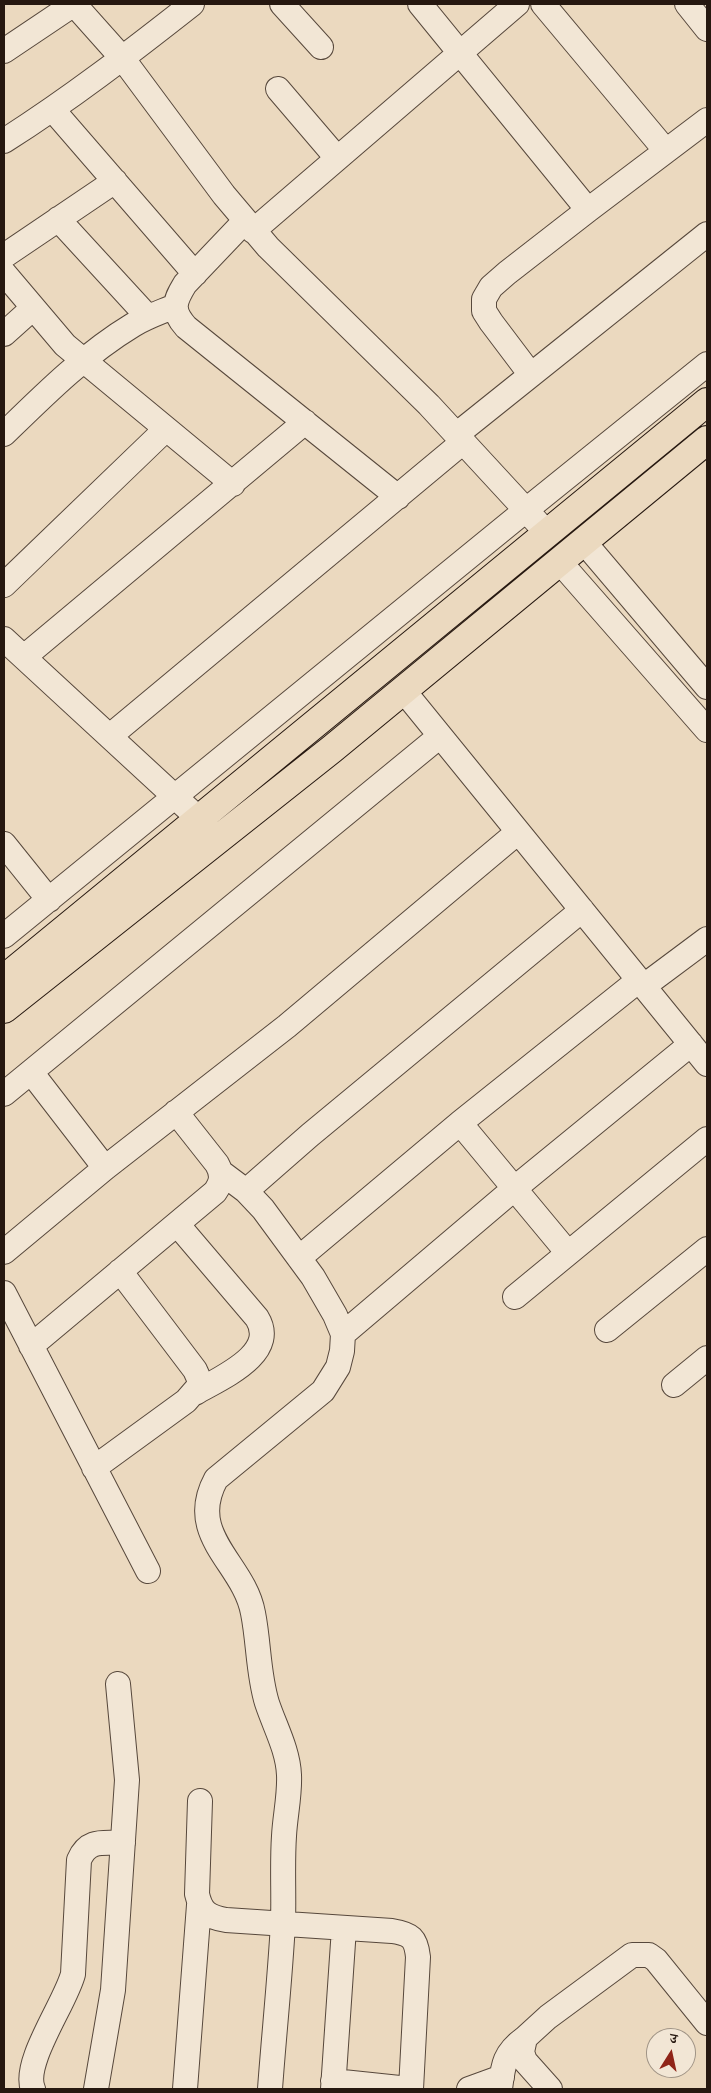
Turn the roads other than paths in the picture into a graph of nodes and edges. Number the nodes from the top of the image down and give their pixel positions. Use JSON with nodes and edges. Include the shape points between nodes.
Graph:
{"nodes":[{"id":1,"x":74,"y":4,"type":"edge"},
{"id":2,"x":192,"y":4,"type":"edge"},
{"id":3,"x":282,"y":4,"type":"edge"},
{"id":4,"x":420,"y":4,"type":"edge"},
{"id":5,"x":517,"y":4,"type":"edge"},
{"id":6,"x":543,"y":4,"type":"edge"},
{"id":7,"x":687,"y":4,"type":"edge"},
{"id":8,"x":707,"y":29,"type":"edge"},
{"id":9,"x":321,"y":48,"type":"dead end"},
{"id":10,"x":4,"y":51,"type":"edge"},
{"id":11,"x":459,"y":53,"type":"junction"},
{"id":12,"x":123,"y":59,"type":"junction"},
{"id":13,"x":278,"y":89,"type":"dead end"},
{"id":14,"x":53,"y":110,"type":"junction"},
{"id":15,"x":707,"y":120,"type":"edge"},
{"id":16,"x":4,"y":141,"type":"edge"},
{"id":17,"x":666,"y":151,"type":"junction"},
{"id":18,"x":337,"y":158,"type":"junction"},
{"id":19,"x":115,"y":181,"type":"junction"},
{"id":20,"x":588,"y":210,"type":"junction"},
{"id":21,"x":58,"y":219,"type":"junction"},
{"id":22,"x":249,"y":226,"type":"junction"},
{"id":23,"x":707,"y":234,"type":"edge"},
{"id":24,"x":4,"y":256,"type":"edge"},
{"id":25,"x":4,"y":273,"type":"edge"},
{"id":26,"x":195,"y":274,"type":"junction"},
{"id":27,"x":175,"y":306,"type":"junction"},
{"id":28,"x":32,"y":308,"type":"junction"},
{"id":29,"x":148,"y":317,"type":"junction"},
{"id":30,"x":4,"y":334,"type":"edge"},
{"id":31,"x":83,"y":361,"type":"junction"},
{"id":32,"x":707,"y":364,"type":"edge"},
{"id":33,"x":531,"y":375,"type":"junction"},
{"id":34,"x":707,"y":402,"type":"edge"},
{"id":35,"x":305,"y":422,"type":"junction"},
{"id":36,"x":166,"y":429,"type":"junction"},
{"id":37,"x":4,"y":434,"type":"edge"},
{"id":38,"x":460,"y":438,"type":"junction"},
{"id":39,"x":707,"y":440,"type":"edge"},
{"id":40,"x":233,"y":484,"type":"junction"},
{"id":41,"x":398,"y":497,"type":"junction"},
{"id":42,"x":526,"y":510,"type":"junction"},
{"id":43,"x":552,"y":531,"type":"junction"},
{"id":44,"x":572,"y":551,"type":"junction"},
{"id":45,"x":4,"y":584,"type":"edge"},
{"id":46,"x":4,"y":639,"type":"edge"},
{"id":47,"x":24,"y":657,"type":"junction"},
{"id":48,"x":707,"y":687,"type":"edge"},
{"id":49,"x":403,"y":690,"type":"junction"},
{"id":50,"x":707,"y":730,"type":"edge"},
{"id":51,"x":110,"y":736,"type":"junction"},
{"id":52,"x":440,"y":736,"type":"junction"},
{"id":53,"x":175,"y":796,"type":"junction"},
{"id":54,"x":199,"y":819,"type":"junction"},
{"id":55,"x":518,"y":832,"type":"junction"},
{"id":56,"x":4,"y":844,"type":"edge"},
{"id":57,"x":49,"y":900,"type":"junction"},
{"id":58,"x":582,"y":910,"type":"junction"},
{"id":59,"x":4,"y":936,"type":"edge"},
{"id":60,"x":707,"y":939,"type":"edge"},
{"id":61,"x":4,"y":979,"type":"edge"},
{"id":62,"x":642,"y":983,"type":"junction"},
{"id":63,"x":4,"y":1009,"type":"edge"},
{"id":64,"x":703,"y":1057,"type":"edge"},
{"id":65,"x":31,"y":1072,"type":"junction"},
{"id":66,"x":4,"y":1094,"type":"edge"},
{"id":67,"x":176,"y":1112,"type":"junction"},
{"id":68,"x":460,"y":1123,"type":"junction"},
{"id":69,"x":707,"y":1139,"type":"edge"},
{"id":70,"x":105,"y":1168,"type":"junction"},
{"id":71,"x":222,"y":1172,"type":"junction"},
{"id":72,"x":514,"y":1188,"type":"junction"},
{"id":73,"x":246,"y":1191,"type":"junction"},
{"id":74,"x":177,"y":1224,"type":"junction"},
{"id":75,"x":707,"y":1250,"type":"edge"},
{"id":76,"x":4,"y":1252,"type":"edge"},
{"id":77,"x":568,"y":1253,"type":"junction"},
{"id":78,"x":299,"y":1258,"type":"junction"},
{"id":79,"x":120,"y":1271,"type":"junction"},
{"id":80,"x":4,"y":1293,"type":"edge"},
{"id":81,"x":515,"y":1297,"type":"dead end"},
{"id":82,"x":607,"y":1330,"type":"dead end"},
{"id":83,"x":343,"y":1334,"type":"junction"},
{"id":84,"x":31,"y":1346,"type":"junction"},
{"id":85,"x":707,"y":1358,"type":"edge"},
{"id":86,"x":674,"y":1385,"type":"dead end"},
{"id":87,"x":195,"y":1393,"type":"junction"},
{"id":88,"x":94,"y":1468,"type":"junction"},
{"id":89,"x":148,"y":1571,"type":"dead end"},
{"id":90,"x":118,"y":1684,"type":"dead end"},
{"id":91,"x":200,"y":1801,"type":"dead end"},
{"id":92,"x":123,"y":1843,"type":"junction"},
{"id":93,"x":199,"y":1905,"type":"junction"},
{"id":94,"x":283,"y":1924,"type":"junction"},
{"id":95,"x":344,"y":1928,"type":"junction"},
{"id":96,"x":707,"y":2023,"type":"edge"},
{"id":97,"x":525,"y":2038,"type":"junction"},
{"id":98,"x":501,"y":2083,"type":"edge"},
{"id":99,"x":333,"y":2085,"type":"edge"},
{"id":100,"x":33,"y":2089,"type":"edge"},
{"id":101,"x":96,"y":2089,"type":"edge"},
{"id":102,"x":185,"y":2089,"type":"edge"},
{"id":103,"x":270,"y":2089,"type":"edge"},
{"id":104,"x":410,"y":2089,"type":"edge"},
{"id":105,"x":469,"y":2089,"type":"edge"},
{"id":106,"x":550,"y":2089,"type":"edge"}],
"edges":[{"from":1,"to":10,"type":"street"},
{"from":1,"to":12,"type":"street"},
{"from":2,"to":12,"type":"street"},
{"from":3,"to":9,"type":"street"},
{"from":4,"to":11,"type":"street"},
{"from":5,"to":11,"type":"street"},
{"from":6,"to":17,"type":"street"},
{"from":7,"to":8,"type":"street"},
{"from":11,"to":18,"type":"street"},
{"from":11,"to":20,"type":"street"},
{"from":12,"to":14,"type":"street"},
{"from":12,"to":22,"type":"street"},
{"from":13,"to":18,"type":"street"},
{"from":14,"to":16,"type":"street"},
{"from":14,"to":19,"type":"street"},
{"from":15,"to":17,"type":"street"},
{"from":17,"to":20,"type":"street"},
{"from":18,"to":22,"type":"street"},
{"from":19,"to":21,"type":"street"},
{"from":19,"to":26,"type":"street"},
{"from":20,"to":33,"type":"street","via":[[507,273],[491,287],[484,299],[484,310],[491,322]]},
{"from":21,"to":24,"type":"street"},
{"from":21,"to":29,"type":"street"},
{"from":22,"to":26,"type":"street"},
{"from":22,"to":38,"type":"street"},
{"from":23,"to":33,"type":"street"},
{"from":25,"to":28,"type":"street"},
{"from":26,"to":27,"type":"street","via":[[177,296]]},
{"from":27,"to":29,"type":"street"},
{"from":27,"to":35,"type":"street","via":[[186,327]]},
{"from":28,"to":30,"type":"street"},
{"from":28,"to":31,"type":"street"},
{"from":29,"to":31,"type":"street"},
{"from":31,"to":36,"type":"street"},
{"from":31,"to":37,"type":"street"},
{"from":32,"to":42,"type":"street"},
{"from":33,"to":38,"type":"street"},
{"from":34,"to":43,"type":"main road"},
{"from":35,"to":40,"type":"street"},
{"from":35,"to":41,"type":"street"},
{"from":36,"to":40,"type":"street"},
{"from":36,"to":45,"type":"street"},
{"from":38,"to":41,"type":"street"},
{"from":38,"to":42,"type":"street"},
{"from":39,"to":44,"type":"main road"},
{"from":40,"to":47,"type":"street"},
{"from":41,"to":51,"type":"street"},
{"from":42,"to":43,"type":"street"},
{"from":42,"to":53,"type":"street"},
{"from":43,"to":44,"type":"main road"},
{"from":43,"to":54,"type":"main road"},
{"from":44,"to":48,"type":"street"},
{"from":44,"to":49,"type":"main road"},
{"from":44,"to":50,"type":"street"},
{"from":46,"to":47,"type":"street"},
{"from":47,"to":51,"type":"street"},
{"from":49,"to":52,"type":"street"},
{"from":49,"to":63,"type":"main road"},
{"from":51,"to":53,"type":"street"},
{"from":52,"to":55,"type":"street"},
{"from":52,"to":65,"type":"street"},
{"from":53,"to":54,"type":"street"},
{"from":53,"to":57,"type":"street"},
{"from":54,"to":61,"type":"main road"},
{"from":55,"to":58,"type":"street"},
{"from":55,"to":67,"type":"street","via":[[287,1026]]},
{"from":56,"to":57,"type":"street"},
{"from":57,"to":59,"type":"street"},
{"from":58,"to":62,"type":"street"},
{"from":58,"to":73,"type":"street"},
{"from":60,"to":62,"type":"street"},
{"from":62,"to":64,"type":"street"},
{"from":62,"to":68,"type":"street"},
{"from":64,"to":72,"type":"street"},
{"from":65,"to":66,"type":"street"},
{"from":65,"to":70,"type":"street"},
{"from":67,"to":70,"type":"street"},
{"from":67,"to":71,"type":"street"},
{"from":68,"to":72,"type":"street"},
{"from":68,"to":78,"type":"street"},
{"from":69,"to":77,"type":"street"},
{"from":70,"to":76,"type":"street"},
{"from":71,"to":73,"type":"street"},
{"from":71,"to":74,"type":"street","via":[[221,1183],[215,1192]]},
{"from":72,"to":77,"type":"street"},
{"from":72,"to":83,"type":"street"},
{"from":73,"to":78,"type":"street"},
{"from":74,"to":79,"type":"street"},
{"from":74,"to":87,"type":"street","via":[[257,1318],[263,1330],[261,1343],[246,1360]]},
{"from":75,"to":82,"type":"street"},
{"from":77,"to":81,"type":"street"},
{"from":78,"to":83,"type":"street"},
{"from":79,"to":84,"type":"street"},
{"from":79,"to":87,"type":"street","via":[[195,1370],[199,1379]]},
{"from":80,"to":84,"type":"street"},
{"from":83,"to":94,"type":"street","via":[[338,1367],[327,1386],[216,1478],[206,1503],[206,1516],[213,1537],[252,1609],[267,1702],[287,1757]]},
{"from":84,"to":88,"type":"street"},
{"from":85,"to":86,"type":"street"},
{"from":87,"to":88,"type":"street"},
{"from":88,"to":89,"type":"street"},
{"from":90,"to":92,"type":"street","via":[[127,1780]]},
{"from":91,"to":93,"type":"street"},
{"from":92,"to":100,"type":"street","via":[[91,1844],[79,1860],[73,1974],[45,2032],[30,2077]]},
{"from":92,"to":101,"type":"street","via":[[113,1990]]},
{"from":93,"to":94,"type":"street","via":[[204,1913],[214,1918]]},
{"from":93,"to":102,"type":"street"},
{"from":94,"to":95,"type":"street"},
{"from":94,"to":103,"type":"street"},
{"from":95,"to":99,"type":"street"},
{"from":95,"to":104,"type":"street","via":[[401,1932],[412,1937],[416,1945]]},
{"from":96,"to":97,"type":"street","via":[[664,1967],[649,1955],[641,1954],[623,1960]]},
{"from":97,"to":98,"type":"street","via":[[513,2046],[506,2058]]},
{"from":97,"to":106,"type":"street","via":[[522,2052],[525,2061]]},
{"from":98,"to":105,"type":"street"},
{"from":99,"to":104,"type":"street"}]}
